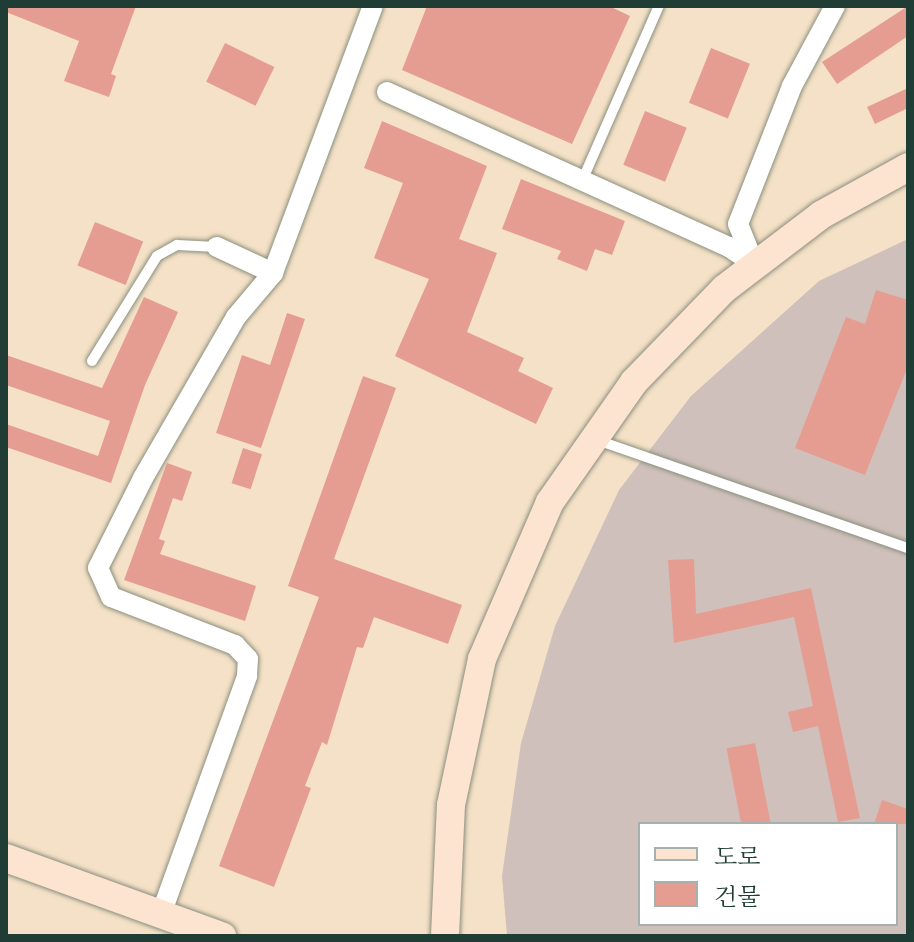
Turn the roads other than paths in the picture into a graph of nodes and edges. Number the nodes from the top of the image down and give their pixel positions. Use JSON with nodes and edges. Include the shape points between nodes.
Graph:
{"nodes":[{"id":1,"x":373,"y":6,"type":"edge"},
{"id":2,"x":659,"y":6,"type":"edge"},
{"id":3,"x":835,"y":6,"type":"edge"},
{"id":4,"x":387,"y":92,"type":"dead end"},
{"id":5,"x":908,"y":167,"type":"edge"},
{"id":6,"x":582,"y":181,"type":"junction"},
{"id":7,"x":217,"y":247,"type":"joint"},
{"id":8,"x":756,"y":265,"type":"junction"},
{"id":9,"x":273,"y":273,"type":"junction"},
{"id":10,"x":92,"y":361,"type":"dead end"},
{"id":11,"x":592,"y":438,"type":"junction"},
{"id":12,"x":908,"y":548,"type":"edge"},
{"id":13,"x":6,"y":858,"type":"edge"},
{"id":14,"x":161,"y":914,"type":"junction"},
{"id":15,"x":222,"y":936,"type":"edge"},
{"id":16,"x":445,"y":936,"type":"edge"}],
"edges":[{"from":1,"to":9,"type":"street"},
{"from":2,"to":6,"type":"lane"},
{"from":3,"to":8,"type":"street","via":[[792,86],[738,224]]},
{"from":4,"to":6,"type":"street"},
{"from":5,"to":8,"type":"main road","via":[[821,215]]},
{"from":6,"to":8,"type":"street","via":[[729,247]]},
{"from":7,"to":9,"type":"street"},
{"from":7,"to":10,"type":"lane","via":[[177,245],[157,256]]},
{"from":8,"to":11,"type":"main road","via":[[687,326]]},
{"from":9,"to":14,"type":"street","via":[[236,317],[98,568],[111,597],[235,645],[248,659],[247,676]]},
{"from":11,"to":12,"type":"lane"},
{"from":11,"to":16,"type":"main road","via":[[550,502],[482,659],[451,805]]},
{"from":13,"to":14,"type":"main road"},
{"from":14,"to":15,"type":"main road"}]}
